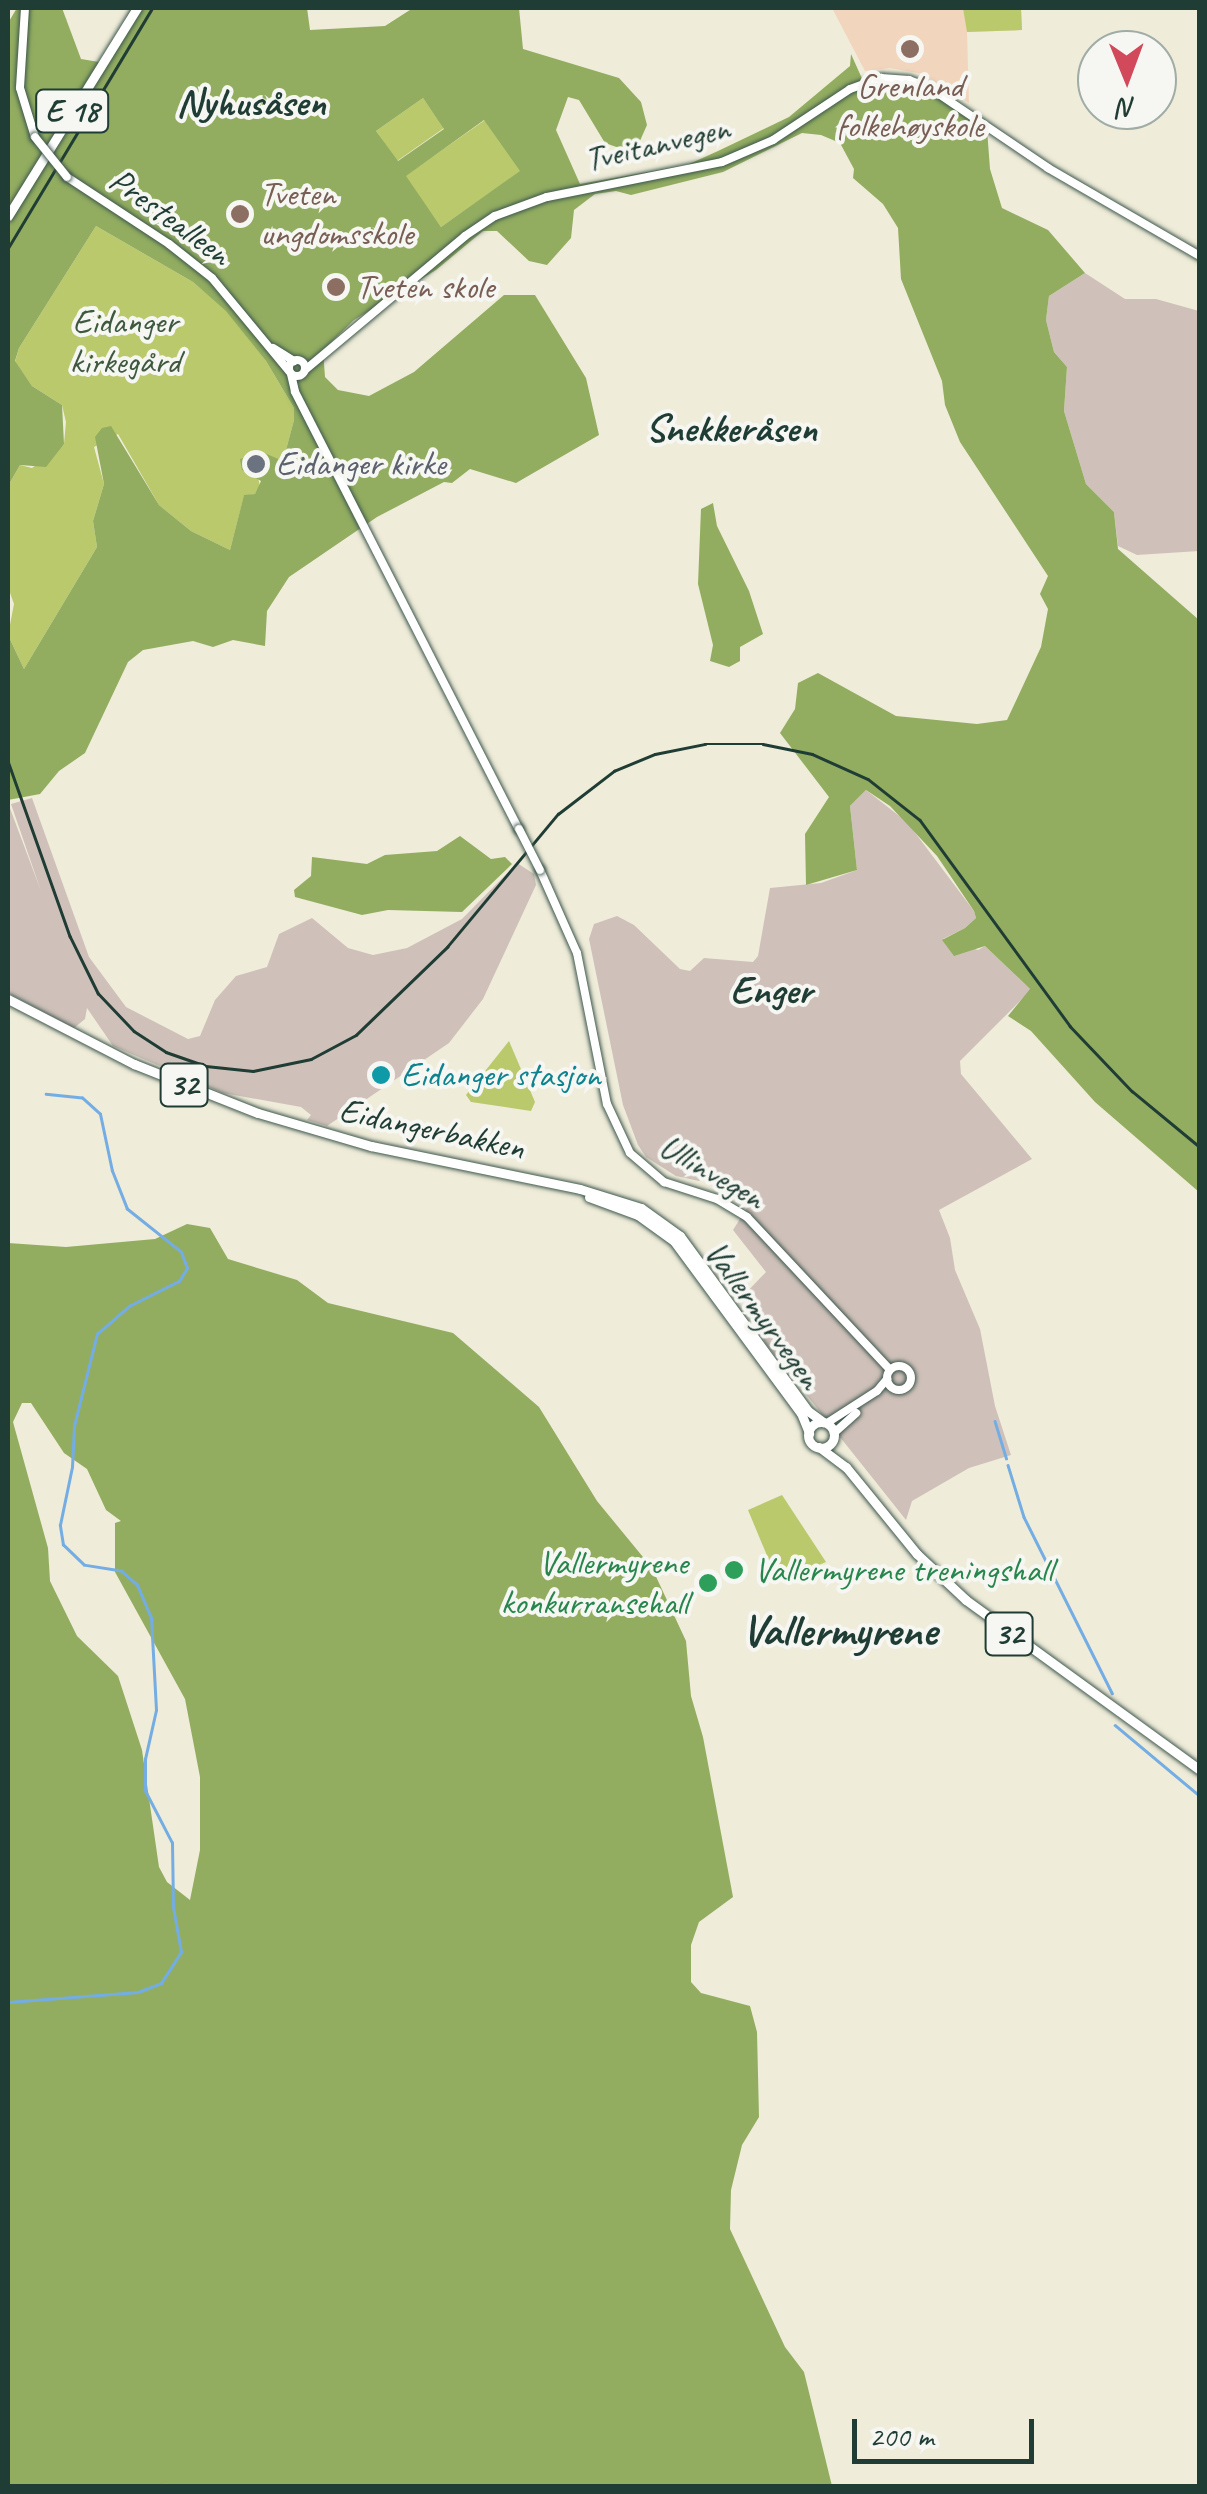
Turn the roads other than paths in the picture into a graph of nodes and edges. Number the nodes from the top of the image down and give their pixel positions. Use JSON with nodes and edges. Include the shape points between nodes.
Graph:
{"nodes":[{"id":1,"x":24,"y":8,"type":"edge"},
{"id":2,"x":134,"y":8,"type":"edge"},
{"id":3,"x":8,"y":207,"type":"edge"},
{"id":4,"x":8,"y":216,"type":"edge"},
{"id":5,"x":1200,"y":256,"type":"edge"},
{"id":6,"x":343,"y":336,"type":"junction"},
{"id":7,"x":269,"y":345,"type":"junction"},
{"id":8,"x":296,"y":360,"type":"junction"},
{"id":9,"x":290,"y":372,"type":"junction"},
{"id":10,"x":304,"y":372,"type":"junction"},
{"id":11,"x":306,"y":412,"type":"junction"},
{"id":12,"x":8,"y":1000,"type":"edge"},
{"id":13,"x":671,"y":1232,"type":"junction"},
{"id":14,"x":888,"y":1374,"type":"junction"},
{"id":15,"x":894,"y":1390,"type":"junction"},
{"id":16,"x":825,"y":1423,"type":"junction"},
{"id":17,"x":809,"y":1433,"type":"junction"},
{"id":18,"x":834,"y":1435,"type":"junction"},
{"id":19,"x":819,"y":1447,"type":"junction"},
{"id":20,"x":846,"y":1468,"type":"junction"},
{"id":21,"x":1200,"y":1770,"type":"edge"}],
"edges":[{"from":1,"to":7,"type":"main road","name":"Prestealleen","bridge":true,"via":[[19,79],[35,137],[67,177],[185,256],[227,293]]},
{"from":2,"to":3,"type":"main road","number":"E 18"},
{"from":2,"to":4,"type":"main road","number":"E 18"},
{"from":5,"to":6,"type":"main road","name":"Tveitanvegen","via":[[1048,168],[930,88],[881,78],[722,162],[548,198],[496,216]]},
{"from":6,"to":8,"type":"main road","name":"Tveitanvegen"},
{"from":6,"to":10,"type":"main road","name":"Tveitanvegen"},
{"from":7,"to":8,"type":"main road","name":"Prestealleen"},
{"from":7,"to":9,"type":"main road","name":"Prestealleen"},
{"from":8,"to":9,"type":"main road"},
{"from":8,"to":10,"type":"main road"},
{"from":9,"to":10,"type":"main road"},
{"from":9,"to":11,"type":"main road"},
{"from":10,"to":11,"type":"main road"},
{"from":11,"to":14,"type":"main road","name":"Ullinvegen","bridge":true,"via":[[577,953],[607,1104],[630,1153],[664,1182],[747,1217]]},
{"from":12,"to":13,"type":"main road","name":"Eidangerbakken","number":"32","via":[[162,1076],[294,1124],[560,1186]]},
{"from":13,"to":16,"type":"main road","name":"Vallermyrvegen","number":"32","via":[[808,1411]]},
{"from":13,"to":17,"type":"main road","name":"Vallermyrvegen","number":"32","via":[[801,1412]]},
{"from":14,"to":15,"type":"main road","name":"Ullinvegen"},
{"from":14,"to":15,"type":"main road","via":[[903,1367],[911,1378]]},
{"from":14,"to":16,"type":"main road","via":[[863,1402]]},
{"from":15,"to":18,"type":"main road"},
{"from":16,"to":17,"type":"main road","name":"Vallermyrvegen"},
{"from":16,"to":18,"type":"main road","name":"Vallermyrvegen","number":"32"},
{"from":17,"to":19,"type":"main road","name":"Vallermyrvegen","number":"32"},
{"from":18,"to":19,"type":"main road"},
{"from":18,"to":20,"type":"main road","name":"Vallermyrvegen","number":"32"},
{"from":19,"to":20,"type":"main road","name":"Vallermyrvegen","number":"32"},
{"from":20,"to":21,"type":"main road","name":"Vallermyrvegen","number":"32","via":[[951,1588]]}]}
